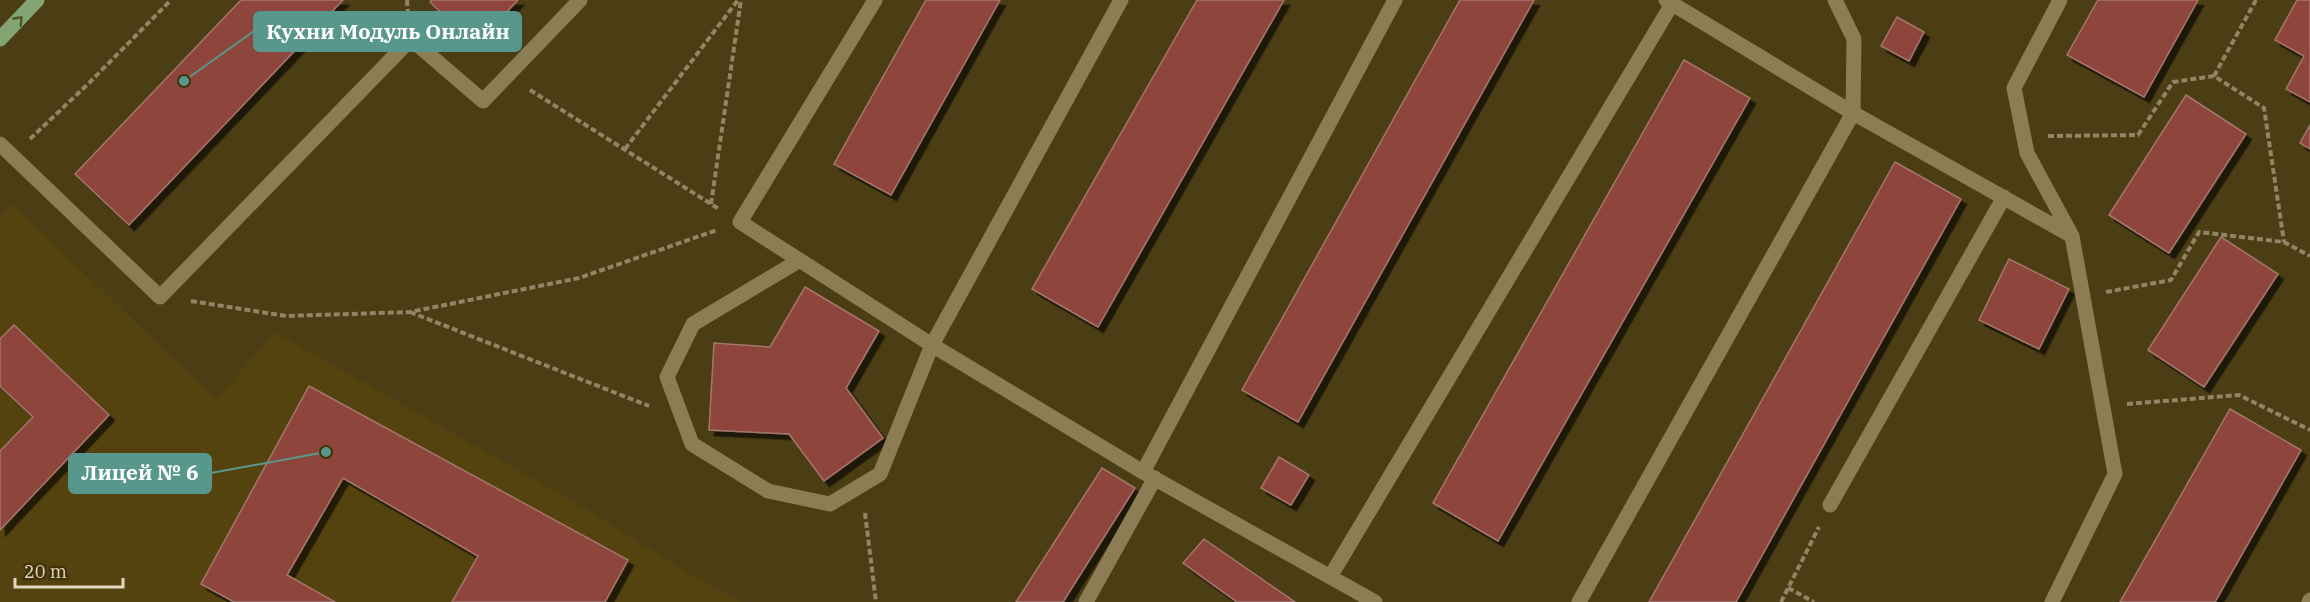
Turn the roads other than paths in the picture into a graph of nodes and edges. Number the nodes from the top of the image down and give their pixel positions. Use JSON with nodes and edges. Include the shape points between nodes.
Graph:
{"nodes":[{"id":1,"x":38,"y":0,"type":"edge"},
{"id":2,"x":580,"y":0,"type":"edge"},
{"id":3,"x":875,"y":0,"type":"edge"},
{"id":4,"x":1120,"y":0,"type":"edge"},
{"id":5,"x":1395,"y":0,"type":"edge"},
{"id":6,"x":1834,"y":0,"type":"edge"},
{"id":7,"x":1669,"y":2,"type":"edge"},
{"id":8,"x":2052,"y":4,"type":"edge"},
{"id":9,"x":0,"y":39,"type":"edge"},
{"id":10,"x":1853,"y":113,"type":"junction"},
{"id":11,"x":0,"y":144,"type":"edge"},
{"id":12,"x":2004,"y":197,"type":"junction"},
{"id":13,"x":2072,"y":236,"type":"junction"},
{"id":14,"x":800,"y":260,"type":"junction"},
{"id":15,"x":932,"y":345,"type":"junction"},
{"id":16,"x":1149,"y":475,"type":"junction"},
{"id":17,"x":1830,"y":505,"type":"road end"},
{"id":18,"x":1330,"y":577,"type":"junction"},
{"id":19,"x":1086,"y":602,"type":"edge"},
{"id":20,"x":1375,"y":602,"type":"edge"},
{"id":21,"x":1579,"y":602,"type":"edge"},
{"id":22,"x":2052,"y":602,"type":"edge"}],
"edges":[{"from":9,"to":1,"type":"main road","one_way":true},
{"from":2,"to":11,"type":"lane","via":[[483,101],[411,39],[160,297]]},
{"from":3,"to":14,"type":"lane","via":[[740,222]]},
{"from":4,"to":15,"type":"lane"},
{"from":5,"to":16,"type":"lane"},
{"from":6,"to":10,"type":"lane","via":[[1854,39]]},
{"from":7,"to":10,"type":"lane"},
{"from":7,"to":18,"type":"lane"},
{"from":8,"to":13,"type":"lane","via":[[2013,88],[2027,153]]},
{"from":10,"to":12,"type":"lane"},
{"from":10,"to":21,"type":"lane"},
{"from":12,"to":13,"type":"lane"},
{"from":12,"to":17,"type":"lane"},
{"from":13,"to":22,"type":"lane","via":[[2115,474]]},
{"from":14,"to":15,"type":"lane"},
{"from":14,"to":15,"type":"lane","via":[[693,324],[667,377],[692,444],[768,491],[830,504],[880,474]]},
{"from":15,"to":16,"type":"lane"},
{"from":16,"to":18,"type":"lane"},
{"from":16,"to":19,"type":"lane"},
{"from":18,"to":20,"type":"lane"}]}
